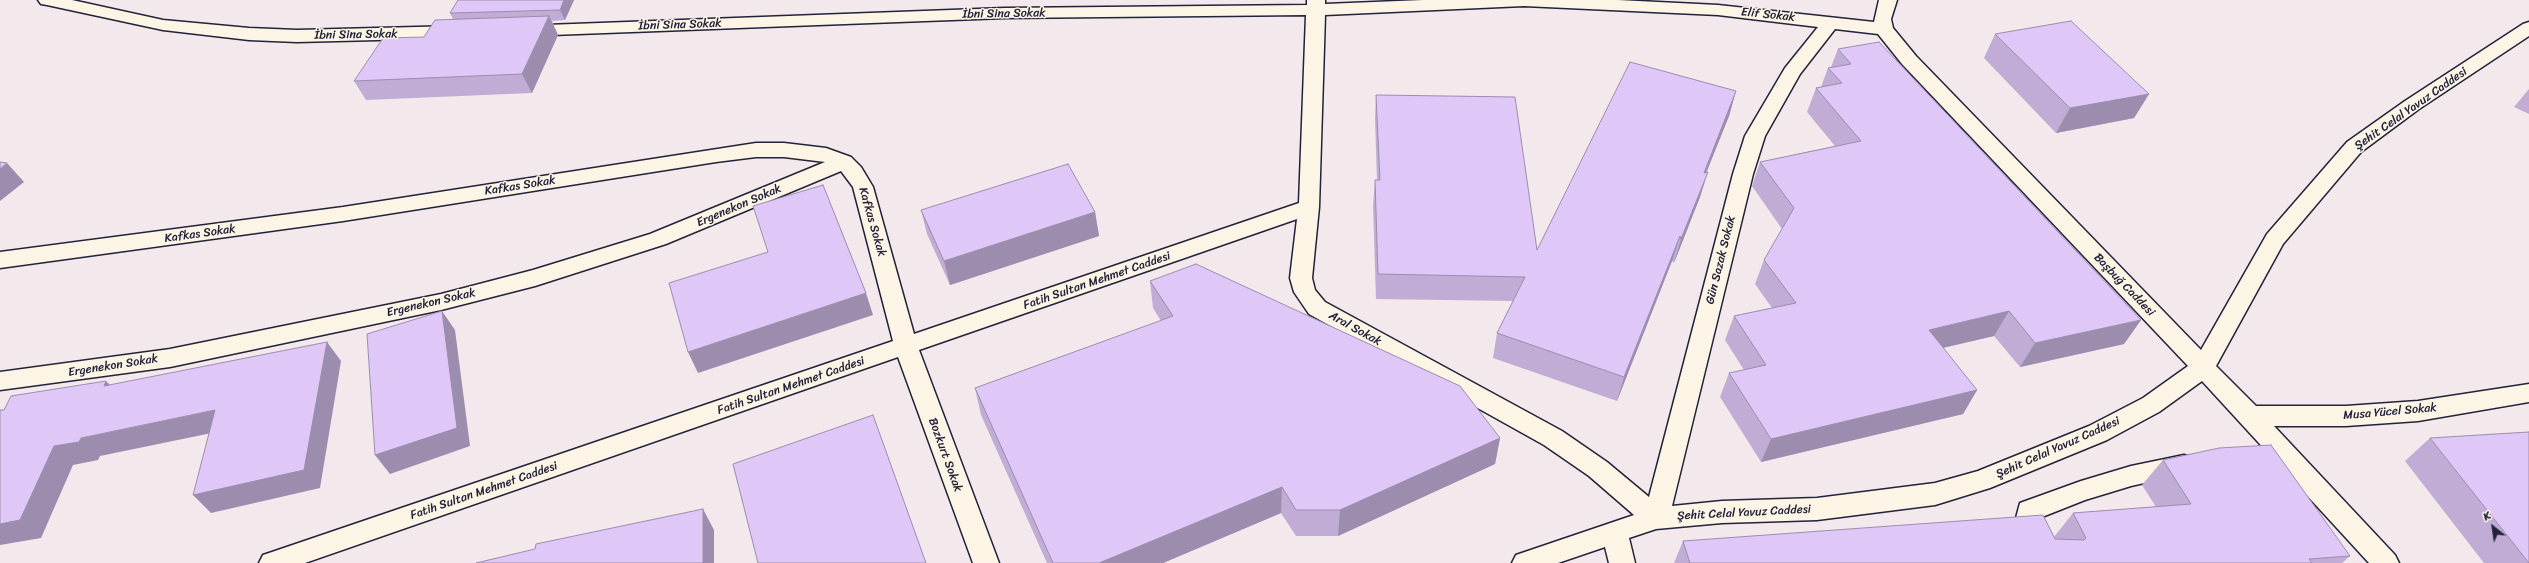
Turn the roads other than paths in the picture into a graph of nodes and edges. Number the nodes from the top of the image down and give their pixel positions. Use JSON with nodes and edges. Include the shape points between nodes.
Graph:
{"nodes":[{"id":1,"x":47,"y":0,"type":"edge"},
{"id":2,"x":1888,"y":0,"type":"edge"},
{"id":3,"x":105,"y":5,"type":"edge"},
{"id":4,"x":1316,"y":5,"type":"edge"},
{"id":5,"x":1831,"y":22,"type":"junction"},
{"id":6,"x":2529,"y":28,"type":"edge"},
{"id":7,"x":1884,"y":29,"type":"junction"},
{"id":8,"x":504,"y":31,"type":"edge"},
{"id":9,"x":472,"y":32,"type":"edge"},
{"id":10,"x":844,"y":162,"type":"junction"},
{"id":11,"x":1309,"y":207,"type":"junction"},
{"id":12,"x":0,"y":260,"type":"edge"},
{"id":13,"x":906,"y":347,"type":"junction"},
{"id":14,"x":2203,"y":368,"type":"junction"},
{"id":15,"x":0,"y":381,"type":"edge"},
{"id":16,"x":2529,"y":393,"type":"edge"},
{"id":17,"x":2250,"y":416,"type":"junction"},
{"id":18,"x":2208,"y":460,"type":"edge"},
{"id":19,"x":1656,"y":518,"type":"junction"},
{"id":20,"x":1614,"y":532,"type":"junction"},
{"id":21,"x":272,"y":563,"type":"edge"},
{"id":22,"x":986,"y":563,"type":"edge"},
{"id":23,"x":1525,"y":563,"type":"edge"},
{"id":24,"x":1622,"y":563,"type":"edge"},
{"id":25,"x":2052,"y":563,"type":"edge"},
{"id":26,"x":2386,"y":563,"type":"edge"}],
"edges":[{"from":1,"to":3,"type":"street","name":"İbni Sina Sokak"},
{"from":2,"to":7,"type":"street","via":[[1882,18]]},
{"from":3,"to":9,"type":"street","name":"İbni Sina Sokak","via":[[163,25],[257,34],[297,36]]},
{"from":4,"to":5,"type":"street","name":"Elif Sokak","via":[[1589,2],[1718,10]]},
{"from":4,"to":8,"type":"street","name":"İbni Sina Sokak"},
{"from":4,"to":11,"type":"street","name":"Aral Sokak"},
{"from":5,"to":7,"type":"street","name":"Elif Sokak"},
{"from":5,"to":19,"type":"street","name":"Gün Sazak Sokak","via":[[1792,72],[1755,136],[1743,174]]},
{"from":6,"to":14,"type":"street","name":"Şehit Celal Yavuz Caddesi","via":[[2412,105],[2354,147],[2275,239]]},
{"from":7,"to":14,"type":"street","name":"Başbuğ Caddesi","via":[[1909,60]]},
{"from":10,"to":12,"type":"street","name":"Kafkas Sokak","via":[[808,152],[756,150],[343,214]]},
{"from":10,"to":13,"type":"street","name":"Kafkas Sokak","via":[[863,187]]},
{"from":10,"to":15,"type":"street","name":"Ergenekon Sokak","via":[[658,239],[535,278],[433,303],[170,358]]},
{"from":11,"to":13,"type":"street","name":"Fatih Sultan Mehmet Caddesi"},
{"from":11,"to":19,"type":"street","name":"Aral Sokak","via":[[1301,278],[1305,292],[1317,308],[1554,438],[1598,468]]},
{"from":13,"to":21,"type":"street","name":"Fatih Sultan Mehmet Caddesi"},
{"from":13,"to":22,"type":"street","name":"Bozkurt Sokak"},
{"from":14,"to":17,"type":"street","name":"Başbuğ Caddesi"},
{"from":14,"to":19,"type":"street","name":"Şehit Celal Yavuz Caddesi","via":[[2151,405],[2098,433],[1981,481],[1934,494],[1817,509],[1722,512]]},
{"from":16,"to":17,"type":"street","name":"Musa Yücel Sokak","via":[[2418,411],[2346,416]]},
{"from":17,"to":26,"type":"street","name":"Başbuğ Caddesi","via":[[2265,447]]},
{"from":18,"to":25,"type":"street","via":[[2131,476],[2081,491],[2030,511],[2029,518]]},
{"from":19,"to":20,"type":"street","name":"Şehit Celal Yavuz Caddesi"},
{"from":20,"to":23,"type":"street","name":"Şehit Celal Yavuz Caddesi"},
{"from":20,"to":24,"type":"street"}]}
